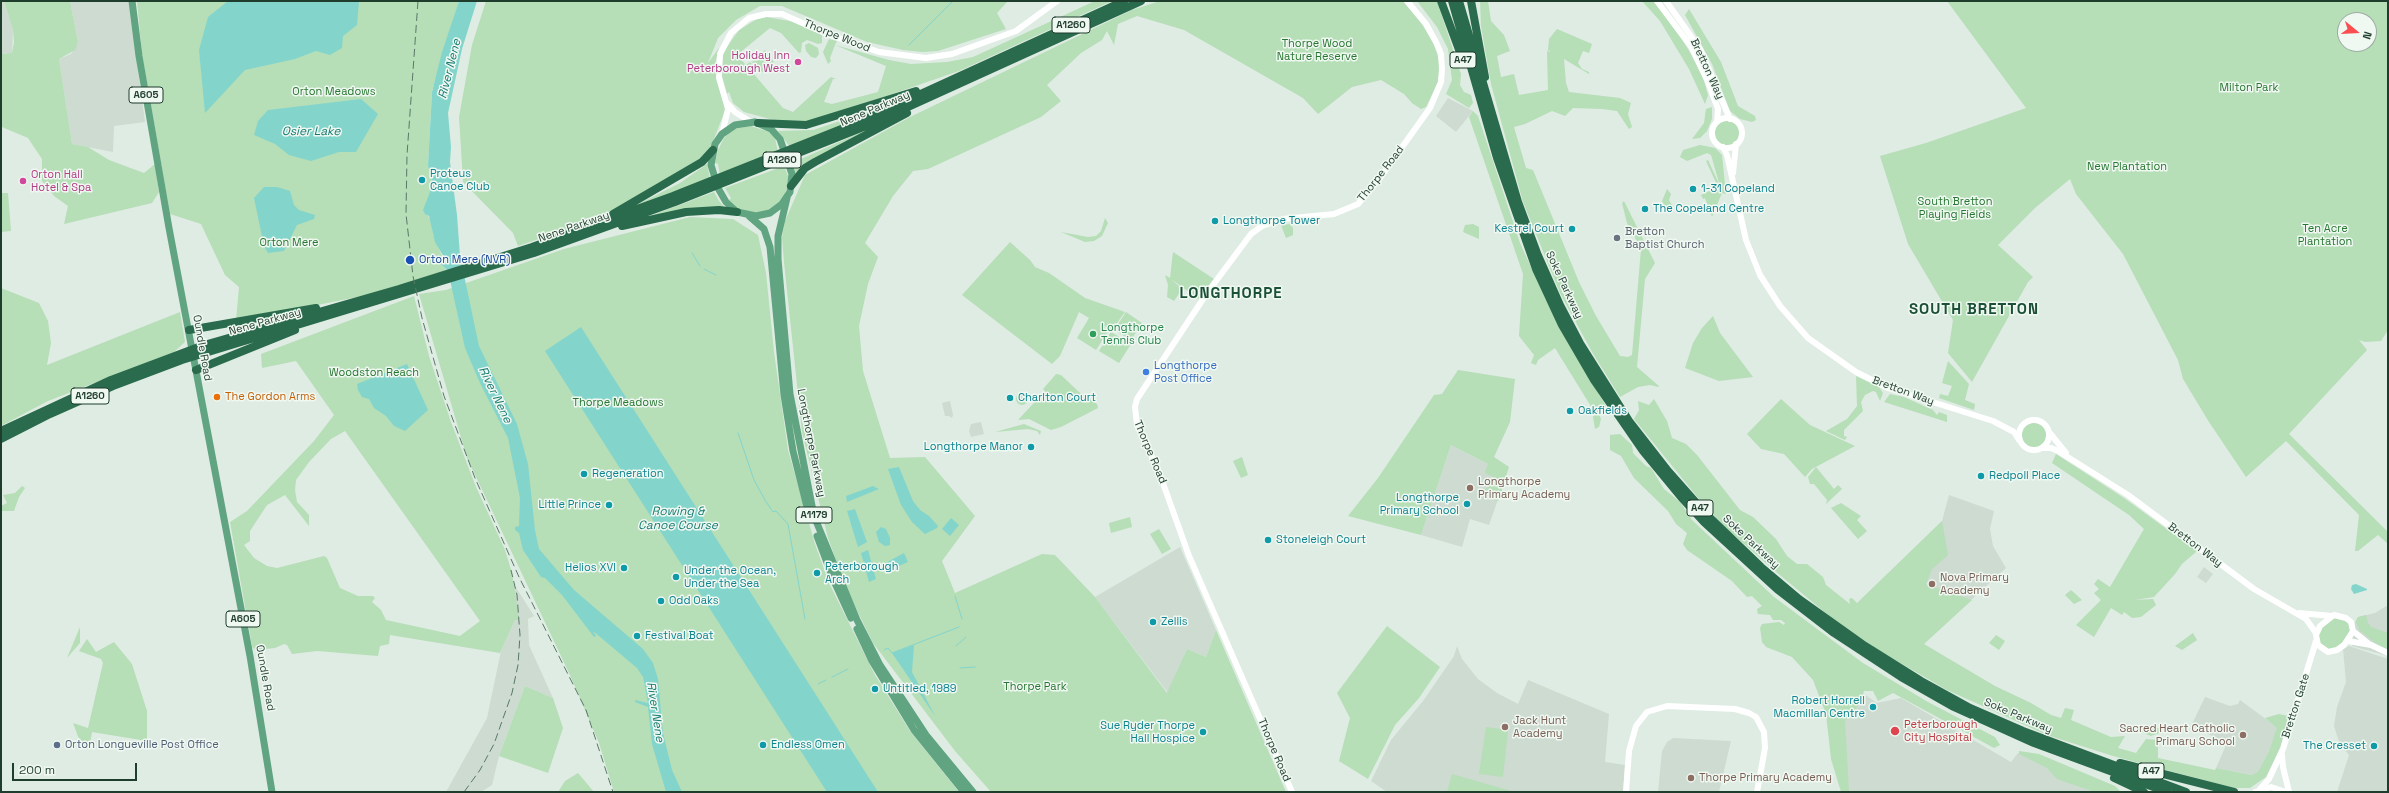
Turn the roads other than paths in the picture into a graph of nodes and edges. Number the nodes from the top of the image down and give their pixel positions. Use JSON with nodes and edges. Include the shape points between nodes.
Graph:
{"nodes":[{"id":1,"x":132,"y":1,"type":"edge"},
{"id":2,"x":1057,"y":1,"type":"edge"},
{"id":3,"x":1124,"y":1,"type":"edge"},
{"id":4,"x":1142,"y":1,"type":"edge"},
{"id":5,"x":1407,"y":1,"type":"edge"},
{"id":6,"x":1442,"y":1,"type":"edge"},
{"id":7,"x":1452,"y":1,"type":"edge"},
{"id":8,"x":1458,"y":1,"type":"edge"},
{"id":9,"x":1471,"y":1,"type":"edge"},
{"id":10,"x":1657,"y":1,"type":"edge"},
{"id":11,"x":1666,"y":1,"type":"edge"},
{"id":12,"x":968,"y":77,"type":"junction"},
{"id":13,"x":727,"y":102,"type":"junction"},
{"id":14,"x":1488,"y":116,"type":"junction"},
{"id":15,"x":1730,"y":119,"type":"junction"},
{"id":16,"x":1717,"y":122,"type":"junction"},
{"id":17,"x":755,"y":123,"type":"junction"},
{"id":18,"x":722,"y":134,"type":"junction"},
{"id":19,"x":1736,"y":144,"type":"junction"},
{"id":20,"x":1722,"y":147,"type":"junction"},
{"id":21,"x":713,"y":150,"type":"junction"},
{"id":22,"x":1732,"y":180,"type":"junction"},
{"id":23,"x":791,"y":186,"type":"junction"},
{"id":24,"x":787,"y":198,"type":"junction"},
{"id":25,"x":737,"y":212,"type":"junction"},
{"id":26,"x":749,"y":216,"type":"junction"},
{"id":27,"x":592,"y":229,"type":"junction"},
{"id":28,"x":344,"y":307,"type":"junction"},
{"id":29,"x":189,"y":330,"type":"junction"},
{"id":30,"x":181,"y":357,"type":"junction"},
{"id":31,"x":196,"y":370,"type":"junction"},
{"id":32,"x":1993,"y":421,"type":"junction"},
{"id":33,"x":2022,"y":425,"type":"junction"},
{"id":34,"x":1,"y":431,"type":"edge"},
{"id":35,"x":2049,"y":432,"type":"junction"},
{"id":36,"x":1,"y":439,"type":"edge"},
{"id":37,"x":2019,"y":440,"type":"junction"},
{"id":38,"x":2042,"y":448,"type":"junction"},
{"id":39,"x":2076,"y":461,"type":"junction"},
{"id":40,"x":2295,"y":613,"type":"junction"},
{"id":41,"x":2332,"y":616,"type":"junction"},
{"id":42,"x":2353,"y":631,"type":"junction"},
{"id":43,"x":2316,"y":633,"type":"junction"},
{"id":44,"x":2316,"y":641,"type":"junction"},
{"id":45,"x":2348,"y":641,"type":"junction"},
{"id":46,"x":2371,"y":645,"type":"junction"},
{"id":47,"x":2324,"y":650,"type":"junction"},
{"id":48,"x":2388,"y":653,"type":"edge"},
{"id":49,"x":2311,"y":662,"type":"junction"},
{"id":50,"x":2283,"y":749,"type":"junction"},
{"id":51,"x":2074,"y":754,"type":"junction"},
{"id":52,"x":2258,"y":790,"type":"edge"},
{"id":53,"x":272,"y":792,"type":"edge"},
{"id":54,"x":964,"y":792,"type":"edge"},
{"id":55,"x":973,"y":792,"type":"edge"},
{"id":56,"x":1292,"y":792,"type":"edge"},
{"id":57,"x":1626,"y":792,"type":"edge"},
{"id":58,"x":1757,"y":792,"type":"edge"},
{"id":59,"x":2144,"y":792,"type":"edge"},
{"id":60,"x":2167,"y":792,"type":"edge"},
{"id":61,"x":2186,"y":792,"type":"edge"},
{"id":62,"x":2234,"y":792,"type":"edge"},
{"id":63,"x":2288,"y":792,"type":"edge"}],
"edges":[{"from":1,"to":29,"type":"main road","name":"Oundle Road","number":"A605","via":[[139,56]]},
{"from":2,"to":13,"type":"street","name":"Thorpe Wood","via":[[1016,31],[952,54],[926,58],[879,52],[826,34],[786,15],[757,15],[737,27],[723,46],[718,70]]},
{"from":3,"to":12,"type":"highway","name":"Nene Parkway","number":"A1260"},
{"from":4,"to":12,"type":"highway","name":"Nene Parkway","number":"A1260"},
{"from":5,"to":56,"type":"street","name":"Thorpe Road","via":[[1426,24],[1440,54],[1441,82],[1430,108],[1358,204],[1334,214],[1283,219],[1262,226],[1251,234],[1207,293],[1137,398],[1135,407],[1137,425],[1159,472],[1191,562]]},
{"from":6,"to":14,"type":"highway","number":"A47"},
{"from":7,"to":14,"type":"highway","name":"Soke Parkway","number":"A47"},
{"from":8,"to":14,"type":"highway","name":"Soke Parkway","number":"A47"},
{"from":9,"to":14,"type":"highway","number":"A47"},
{"from":10,"to":16,"type":"street","name":"Bretton Way","via":[[1692,48],[1718,110]]},
{"from":11,"to":15,"type":"street","name":"Bretton Way","via":[[1700,49]]},
{"from":12,"to":17,"type":"highway","via":[[806,125]]},
{"from":12,"to":23,"type":"highway","via":[[805,168]]},
{"from":12,"to":27,"type":"highway","name":"Nene Parkway","number":"A1260","via":[[763,168]]},
{"from":13,"to":17,"type":"street","name":"Thorpe Wood","via":[[735,112]]},
{"from":13,"to":18,"type":"street","name":"Thorpe Wood","via":[[727,117]]},
{"from":14,"to":51,"type":"highway","name":"Soke Parkway","number":"A47","via":[[1527,247],[1562,324],[1608,401],[1681,497],[1756,571],[1857,649],[1952,706],[2034,743]]},
{"from":15,"to":16,"type":"street"},
{"from":15,"to":19,"type":"street","via":[[1736,122],[1741,130]]},
{"from":16,"to":20,"type":"street","via":[[1713,129],[1713,137]]},
{"from":17,"to":18,"type":"main road","via":[[735,125]]},
{"from":17,"to":23,"type":"main road","via":[[770,129],[780,139],[792,174]]},
{"from":18,"to":21,"type":"main road"},
{"from":19,"to":20,"type":"street"},
{"from":19,"to":22,"type":"street","name":"Bretton Way"},
{"from":20,"to":22,"type":"street","name":"Bretton Way"},
{"from":21,"to":25,"type":"main road","via":[[711,165],[722,196]]},
{"from":21,"to":27,"type":"highway","via":[[702,162]]},
{"from":22,"to":32,"type":"street","name":"Bretton Way","via":[[1751,253],[1768,288],[1793,322],[1825,352],[1888,388]]},
{"from":23,"to":24,"type":"main road"},
{"from":24,"to":26,"type":"main road","via":[[770,213]]},
{"from":24,"to":55,"type":"main road","name":"Longthorpe Parkway","number":"A1179","via":[[778,236],[778,259],[790,394],[814,516],[854,612],[880,665],[926,735]]},
{"from":25,"to":26,"type":"main road"},
{"from":25,"to":27,"type":"highway","via":[[686,212]]},
{"from":26,"to":54,"type":"main road","name":"Longthorpe Parkway","number":"A1179","via":[[764,230],[770,247],[784,395],[793,451],[810,518],[831,574],[872,661],[914,730]]},
{"from":27,"to":28,"type":"highway","name":"Nene Parkway","number":"A1260","via":[[400,292]]},
{"from":28,"to":29,"type":"highway"},
{"from":28,"to":30,"type":"highway","name":"Nene Parkway","number":"A1260"},
{"from":28,"to":31,"type":"highway"},
{"from":29,"to":31,"type":"main road","name":"Oundle Road","number":"A605"},
{"from":30,"to":34,"type":"highway","name":"Nene Parkway","number":"A1260","via":[[97,386]]},
{"from":30,"to":36,"type":"highway","name":"Nene Parkway","number":"A1260"},
{"from":31,"to":53,"type":"main road","name":"Oundle Road","number":"A605","via":[[250,656]]},
{"from":32,"to":33,"type":"street","name":"Bretton Way"},
{"from":32,"to":37,"type":"street","name":"Bretton Way","via":[[2014,432]]},
{"from":33,"to":35,"type":"street","via":[[2029,420],[2038,420]]},
{"from":33,"to":37,"type":"street"},
{"from":35,"to":38,"type":"street","via":[[2048,441]]},
{"from":35,"to":39,"type":"street","name":"Bretton Way","via":[[2060,447]]},
{"from":37,"to":38,"type":"street","via":[[2029,450]]},
{"from":38,"to":39,"type":"street","name":"Bretton Way","via":[[2051,448]]},
{"from":39,"to":40,"type":"street","name":"Bretton Way","via":[[2128,495],[2254,589]]},
{"from":40,"to":41,"type":"street","name":"Bretton Way"},
{"from":40,"to":43,"type":"street","name":"Bretton Way","via":[[2310,622]]},
{"from":41,"to":42,"type":"street","via":[[2346,618],[2351,622]]},
{"from":41,"to":43,"type":"street"},
{"from":42,"to":45,"type":"street"},
{"from":42,"to":46,"type":"street"},
{"from":43,"to":44,"type":"street"},
{"from":44,"to":47,"type":"street"},
{"from":44,"to":49,"type":"street","name":"Bretton Gate"},
{"from":45,"to":46,"type":"street"},
{"from":45,"to":47,"type":"street","via":[[2337,650]]},
{"from":46,"to":48,"type":"street"},
{"from":47,"to":49,"type":"street","name":"Bretton Gate"},
{"from":49,"to":50,"type":"street","name":"Bretton Gate"},
{"from":50,"to":52,"type":"street","name":"Bretton Gate","via":[[2269,779]]},
{"from":50,"to":63,"type":"street","name":"Bretton Gate","via":[[2283,767]]},
{"from":51,"to":59,"type":"highway","number":"A47"},
{"from":51,"to":60,"type":"highway","name":"Soke Parkway","number":"A47"},
{"from":51,"to":61,"type":"highway","name":"Soke Parkway","number":"A47"},
{"from":51,"to":62,"type":"highway","number":"A47"},
{"from":52,"to":63,"type":"street","via":[[2275,788]]},
{"from":57,"to":58,"type":"street","via":[[1630,744],[1638,722],[1651,710],[1667,706],[1728,708],[1749,713],[1761,724],[1765,738],[1764,758]]}]}
